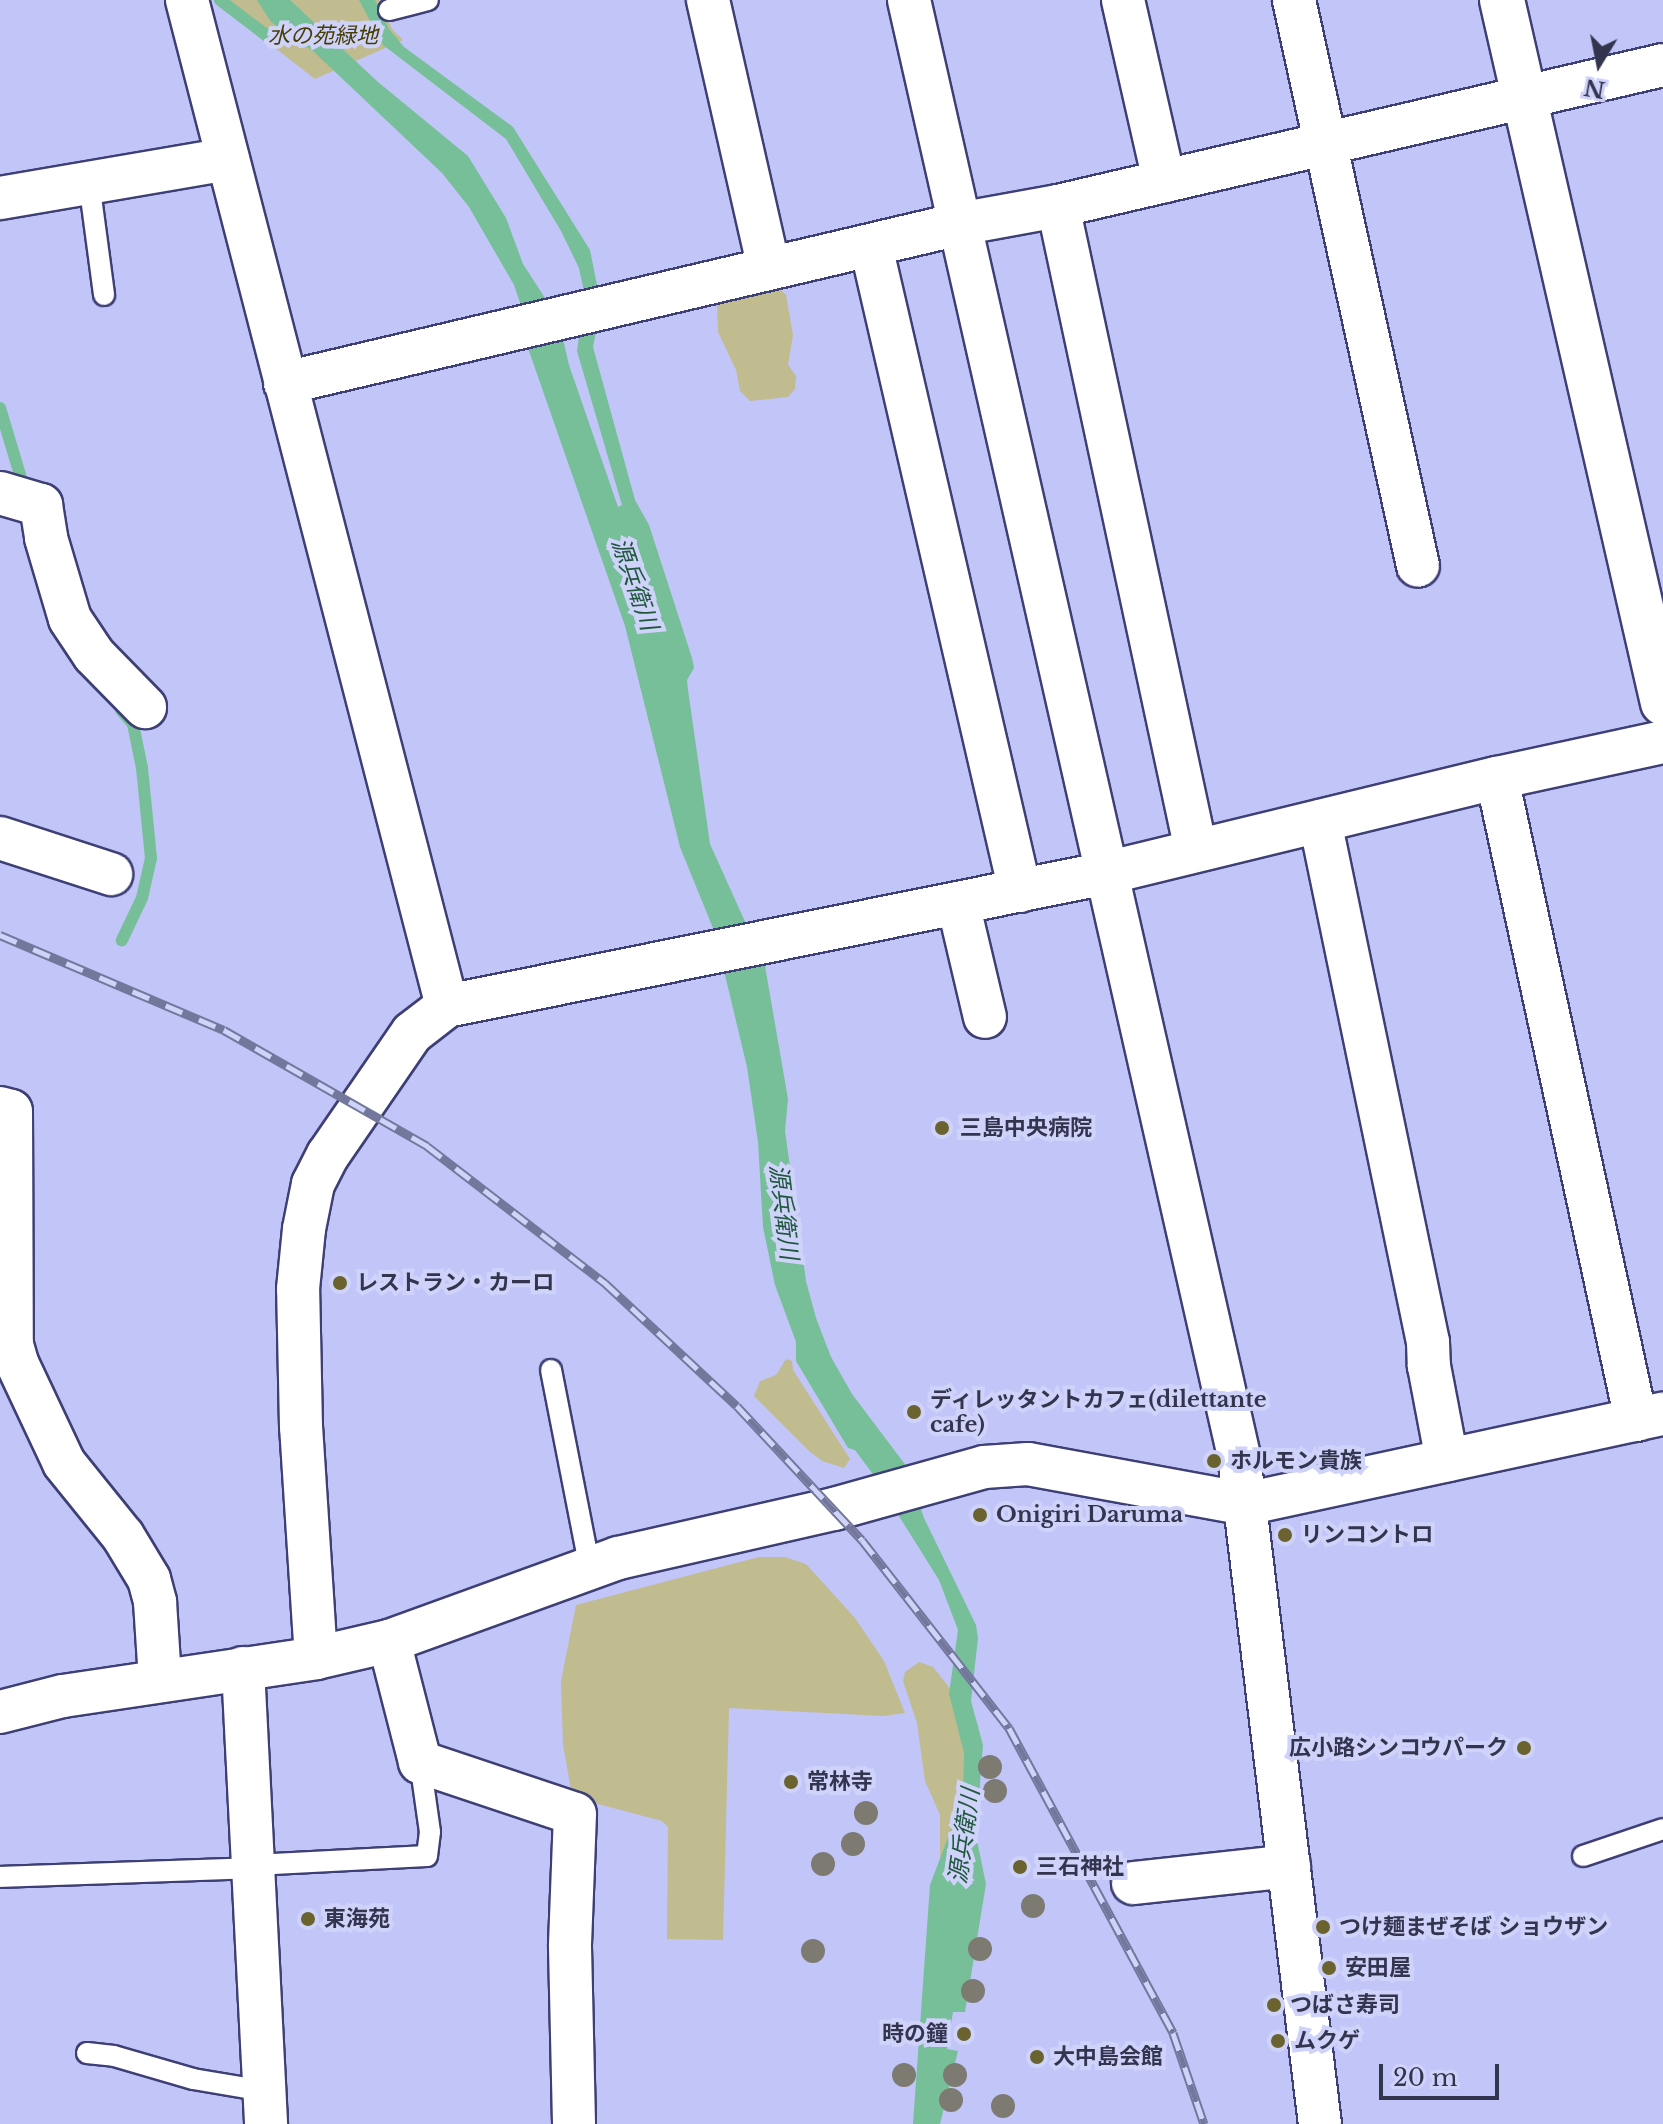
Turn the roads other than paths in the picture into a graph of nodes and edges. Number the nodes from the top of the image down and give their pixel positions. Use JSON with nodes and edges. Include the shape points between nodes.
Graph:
{"nodes":[{"id":1,"x":187,"y":0,"type":"edge"},
{"id":2,"x":428,"y":0,"type":"edge"},
{"id":3,"x":708,"y":0,"type":"edge"},
{"id":4,"x":909,"y":0,"type":"edge"},
{"id":5,"x":1123,"y":0,"type":"edge"},
{"id":6,"x":1294,"y":0,"type":"edge"},
{"id":7,"x":1502,"y":0,"type":"edge"},
{"id":8,"x":389,"y":10,"type":"dead end"},
{"id":9,"x":1663,"y":65,"type":"edge"},
{"id":10,"x":1524,"y":99,"type":"junction"},
{"id":11,"x":1325,"y":144,"type":"junction"},
{"id":12,"x":228,"y":159,"type":"junction"},
{"id":13,"x":1164,"y":181,"type":"junction"},
{"id":14,"x":89,"y":182,"type":"junction"},
{"id":15,"x":0,"y":198,"type":"edge"},
{"id":16,"x":1058,"y":206,"type":"junction"},
{"id":17,"x":959,"y":224,"type":"junction"},
{"id":18,"x":871,"y":246,"type":"junction"},
{"id":19,"x":769,"y":268,"type":"junction"},
{"id":20,"x":104,"y":295,"type":"dead end"},
{"id":21,"x":285,"y":383,"type":"junction"},
{"id":22,"x":0,"y":493,"type":"edge"},
{"id":23,"x":1418,"y":566,"type":"dead end"},
{"id":24,"x":1663,"y":703,"type":"edge"},
{"id":25,"x":145,"y":707,"type":"dead end"},
{"id":26,"x":1663,"y":742,"type":"edge"},
{"id":27,"x":1497,"y":778,"type":"junction"},
{"id":28,"x":1320,"y":821,"type":"junction"},
{"id":29,"x":0,"y":838,"type":"edge"},
{"id":30,"x":1196,"y":850,"type":"junction"},
{"id":31,"x":1106,"y":873,"type":"junction"},
{"id":32,"x":111,"y":874,"type":"dead end"},
{"id":33,"x":1020,"y":891,"type":"junction"},
{"id":34,"x":958,"y":903,"type":"junction"},
{"id":35,"x":447,"y":1006,"type":"junction"},
{"id":36,"x":985,"y":1017,"type":"dead end"},
{"id":37,"x":0,"y":1108,"type":"edge"},
{"id":38,"x":551,"y":1370,"type":"dead end"},
{"id":39,"x":1649,"y":1417,"type":"edge"},
{"id":40,"x":1447,"y":1460,"type":"junction"},
{"id":41,"x":1245,"y":1504,"type":"junction"},
{"id":42,"x":590,"y":1568,"type":"junction"},
{"id":43,"x":389,"y":1641,"type":"junction"},
{"id":44,"x":316,"y":1658,"type":"junction"},
{"id":45,"x":243,"y":1668,"type":"junction"},
{"id":46,"x":160,"y":1679,"type":"junction"},
{"id":47,"x":0,"y":1712,"type":"edge"},
{"id":48,"x":420,"y":1762,"type":"junction"},
{"id":49,"x":1663,"y":1829,"type":"edge"},
{"id":50,"x":1583,"y":1856,"type":"dead end"},
{"id":51,"x":254,"y":1866,"type":"junction"},
{"id":52,"x":1289,"y":1866,"type":"junction"},
{"id":53,"x":0,"y":1877,"type":"edge"},
{"id":54,"x":1133,"y":1883,"type":"dead end"},
{"id":55,"x":87,"y":2053,"type":"dead end"},
{"id":56,"x":266,"y":2108,"type":"edge"},
{"id":57,"x":574,"y":2124,"type":"edge"},
{"id":58,"x":1320,"y":2124,"type":"edge"}],
"edges":[{"from":1,"to":12,"type":"street"},
{"from":2,"to":8,"type":"lane"},
{"from":3,"to":19,"type":"street"},
{"from":4,"to":17,"type":"street"},
{"from":5,"to":13,"type":"street"},
{"from":6,"to":11,"type":"street"},
{"from":7,"to":10,"type":"street"},
{"from":9,"to":10,"type":"street"},
{"from":10,"to":11,"type":"street"},
{"from":10,"to":24,"type":"street"},
{"from":11,"to":13,"type":"street"},
{"from":11,"to":23,"type":"street"},
{"from":12,"to":14,"type":"street"},
{"from":12,"to":21,"type":"street"},
{"from":13,"to":16,"type":"street"},
{"from":14,"to":15,"type":"street"},
{"from":14,"to":20,"type":"lane"},
{"from":16,"to":17,"type":"street"},
{"from":16,"to":30,"type":"street"},
{"from":17,"to":18,"type":"street"},
{"from":17,"to":31,"type":"street"},
{"from":18,"to":19,"type":"street"},
{"from":18,"to":33,"type":"street"},
{"from":19,"to":21,"type":"street"},
{"from":21,"to":35,"type":"street"},
{"from":22,"to":25,"type":"street","via":[[41,505],[70,619],[94,655]]},
{"from":26,"to":27,"type":"street"},
{"from":27,"to":28,"type":"street"},
{"from":27,"to":39,"type":"street"},
{"from":28,"to":30,"type":"street"},
{"from":28,"to":40,"type":"street","via":[[1428,1342]]},
{"from":29,"to":32,"type":"street"},
{"from":30,"to":31,"type":"street"},
{"from":31,"to":33,"type":"street"},
{"from":31,"to":41,"type":"street","via":[[1239,1456]]},
{"from":33,"to":34,"type":"street"},
{"from":34,"to":35,"type":"street"},
{"from":34,"to":36,"type":"street"},
{"from":35,"to":44,"type":"street","via":[[412,1033],[313,1184],[298,1289]]},
{"from":37,"to":46,"type":"street","via":[[11,1111],[12,1345],[17,1363],[64,1463],[123,1536],[149,1579]]},
{"from":38,"to":42,"type":"lane"},
{"from":39,"to":40,"type":"street"},
{"from":40,"to":41,"type":"street"},
{"from":41,"to":42,"type":"street","via":[[1028,1464],[984,1467]]},
{"from":41,"to":52,"type":"street"},
{"from":42,"to":43,"type":"street"},
{"from":43,"to":44,"type":"street"},
{"from":43,"to":48,"type":"street"},
{"from":44,"to":45,"type":"street"},
{"from":45,"to":46,"type":"street"},
{"from":45,"to":51,"type":"street"},
{"from":46,"to":47,"type":"street"},
{"from":48,"to":51,"type":"lane","via":[[430,1832],[427,1856]]},
{"from":48,"to":57,"type":"street","via":[[575,1814],[570,1947]]},
{"from":49,"to":50,"type":"lane"},
{"from":51,"to":53,"type":"lane"},
{"from":51,"to":56,"type":"street"},
{"from":52,"to":54,"type":"street"},
{"from":52,"to":58,"type":"street"},
{"from":55,"to":56,"type":"lane","via":[[132,2060]]}]}
